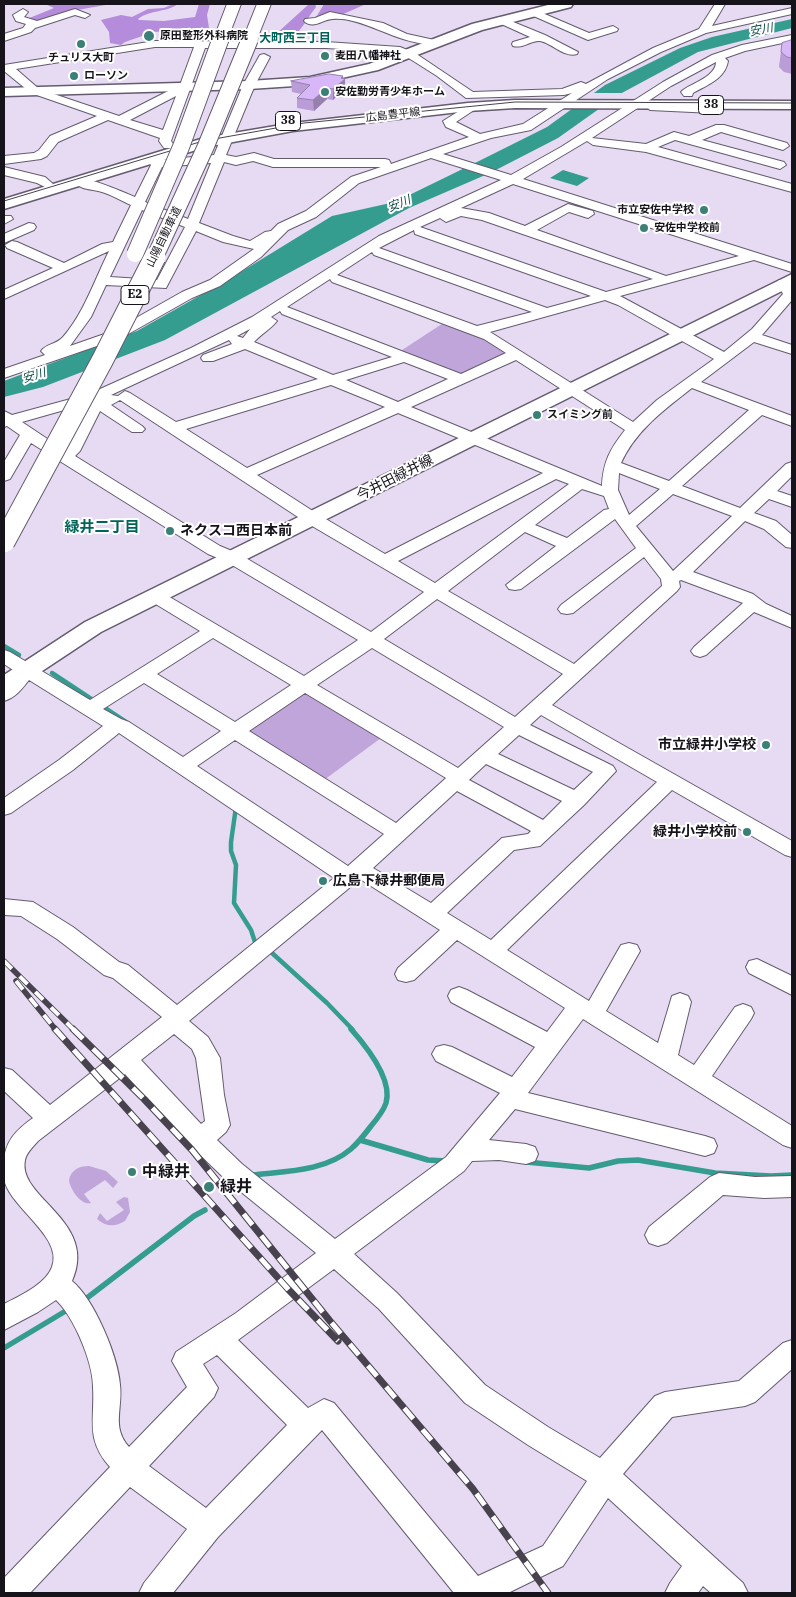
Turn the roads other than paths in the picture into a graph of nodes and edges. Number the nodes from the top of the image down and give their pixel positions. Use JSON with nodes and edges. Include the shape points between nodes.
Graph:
{"nodes":[{"id":1,"x":234,"y":4,"type":"edge"},
{"id":2,"x":264,"y":4,"type":"edge"},
{"id":3,"x":566,"y":4,"type":"edge"},
{"id":4,"x":720,"y":4,"type":"edge"},
{"id":5,"x":318,"y":8,"type":"dead end"},
{"id":6,"x":792,"y":11,"type":"edge"},
{"id":7,"x":23,"y":12,"type":"dead end"},
{"id":8,"x":533,"y":12,"type":"junction"},
{"id":9,"x":85,"y":15,"type":"dead end"},
{"id":10,"x":501,"y":20,"type":"junction"},
{"id":11,"x":36,"y":24,"type":"junction"},
{"id":12,"x":4,"y":28,"type":"edge"},
{"id":13,"x":613,"y":28,"type":"dead end"},
{"id":14,"x":23,"y":31,"type":"junction"},
{"id":15,"x":703,"y":31,"type":"junction"},
{"id":16,"x":301,"y":33,"type":"junction"},
{"id":17,"x":541,"y":37,"type":"junction"},
{"id":18,"x":4,"y":38,"type":"edge"},
{"id":19,"x":792,"y":38,"type":"edge"},
{"id":20,"x":201,"y":44,"type":"junction"},
{"id":21,"x":435,"y":44,"type":"junction"},
{"id":22,"x":517,"y":44,"type":"dead end"},
{"id":23,"x":573,"y":52,"type":"dead end"},
{"id":24,"x":409,"y":54,"type":"junction"},
{"id":25,"x":264,"y":57,"type":"dead end"},
{"id":26,"x":716,"y":57,"type":"junction"},
{"id":27,"x":6,"y":68,"type":"edge"},
{"id":28,"x":604,"y":77,"type":"junction"},
{"id":29,"x":249,"y":86,"type":"junction"},
{"id":30,"x":185,"y":87,"type":"junction"},
{"id":31,"x":4,"y":92,"type":"edge"},
{"id":32,"x":35,"y":92,"type":"junction"},
{"id":33,"x":688,"y":94,"type":"dead end"},
{"id":34,"x":792,"y":99,"type":"edge"},
{"id":35,"x":574,"y":100,"type":"junction"},
{"id":36,"x":638,"y":101,"type":"junction"},
{"id":37,"x":792,"y":105,"type":"edge"},
{"id":38,"x":713,"y":109,"type":"dead end"},
{"id":39,"x":468,"y":110,"type":"dead end"},
{"id":40,"x":114,"y":118,"type":"junction"},
{"id":41,"x":231,"y":133,"type":"junction"},
{"id":42,"x":480,"y":138,"type":"junction"},
{"id":43,"x":168,"y":140,"type":"junction"},
{"id":44,"x":691,"y":140,"type":"junction"},
{"id":45,"x":593,"y":141,"type":"junction"},
{"id":46,"x":647,"y":148,"type":"junction"},
{"id":47,"x":430,"y":154,"type":"junction"},
{"id":48,"x":221,"y":158,"type":"junction"},
{"id":49,"x":414,"y":159,"type":"junction"},
{"id":50,"x":4,"y":160,"type":"edge"},
{"id":51,"x":546,"y":160,"type":"junction"},
{"id":52,"x":155,"y":161,"type":"junction"},
{"id":53,"x":787,"y":161,"type":"edge"},
{"id":54,"x":4,"y":171,"type":"edge"},
{"id":55,"x":792,"y":175,"type":"edge"},
{"id":56,"x":510,"y":180,"type":"junction"},
{"id":57,"x":764,"y":180,"type":"junction"},
{"id":58,"x":79,"y":181,"type":"junction"},
{"id":59,"x":47,"y":184,"type":"junction"},
{"id":60,"x":787,"y":187,"type":"edge"},
{"id":61,"x":4,"y":197,"type":"edge"},
{"id":62,"x":139,"y":204,"type":"junction"},
{"id":63,"x":5,"y":214,"type":"edge"},
{"id":64,"x":192,"y":225,"type":"junction"},
{"id":65,"x":29,"y":228,"type":"dead end"},
{"id":66,"x":283,"y":228,"type":"junction"},
{"id":67,"x":525,"y":230,"type":"junction"},
{"id":68,"x":420,"y":231,"type":"junction"},
{"id":69,"x":8,"y":242,"type":"edge"},
{"id":70,"x":119,"y":245,"type":"junction"},
{"id":71,"x":379,"y":252,"type":"junction"},
{"id":72,"x":749,"y":258,"type":"junction"},
{"id":73,"x":770,"y":261,"type":"junction"},
{"id":74,"x":64,"y":268,"type":"junction"},
{"id":75,"x":337,"y":279,"type":"junction"},
{"id":76,"x":663,"y":280,"type":"junction"},
{"id":77,"x":102,"y":281,"type":"junction"},
{"id":78,"x":161,"y":284,"type":"junction"},
{"id":79,"x":790,"y":284,"type":"edge"},
{"id":80,"x":4,"y":295,"type":"edge"},
{"id":81,"x":187,"y":295,"type":"junction"},
{"id":82,"x":606,"y":296,"type":"junction"},
{"id":83,"x":623,"y":302,"type":"junction"},
{"id":84,"x":287,"y":311,"type":"junction"},
{"id":85,"x":546,"y":312,"type":"junction"},
{"id":86,"x":257,"y":320,"type":"junction"},
{"id":87,"x":483,"y":334,"type":"junction"},
{"id":88,"x":682,"y":335,"type":"junction"},
{"id":89,"x":752,"y":337,"type":"junction"},
{"id":90,"x":241,"y":342,"type":"junction"},
{"id":91,"x":196,"y":350,"type":"junction"},
{"id":92,"x":792,"y":350,"type":"edge"},
{"id":93,"x":517,"y":354,"type":"junction"},
{"id":94,"x":404,"y":356,"type":"junction"},
{"id":95,"x":723,"y":358,"type":"junction"},
{"id":96,"x":79,"y":365,"type":"dead end"},
{"id":97,"x":5,"y":369,"type":"edge"},
{"id":98,"x":461,"y":379,"type":"junction"},
{"id":99,"x":331,"y":380,"type":"junction"},
{"id":100,"x":691,"y":383,"type":"junction"},
{"id":101,"x":66,"y":389,"type":"dead end"},
{"id":102,"x":572,"y":389,"type":"junction"},
{"id":103,"x":124,"y":396,"type":"junction"},
{"id":104,"x":94,"y":405,"type":"junction"},
{"id":105,"x":396,"y":408,"type":"junction"},
{"id":106,"x":759,"y":409,"type":"junction"},
{"id":107,"x":8,"y":416,"type":"edge"},
{"id":108,"x":792,"y":421,"type":"edge"},
{"id":109,"x":174,"y":428,"type":"junction"},
{"id":110,"x":137,"y":429,"type":"dead end"},
{"id":111,"x":634,"y":429,"type":"junction"},
{"id":112,"x":28,"y":434,"type":"junction"},
{"id":113,"x":472,"y":439,"type":"junction"},
{"id":114,"x":68,"y":454,"type":"junction"},
{"id":115,"x":613,"y":464,"type":"junction"},
{"id":116,"x":792,"y":466,"type":"edge"},
{"id":117,"x":555,"y":473,"type":"junction"},
{"id":118,"x":245,"y":474,"type":"junction"},
{"id":119,"x":4,"y":476,"type":"edge"},
{"id":120,"x":580,"y":483,"type":"junction"},
{"id":121,"x":672,"y":486,"type":"junction"},
{"id":122,"x":611,"y":492,"type":"junction"},
{"id":123,"x":766,"y":492,"type":"junction"},
{"id":124,"x":8,"y":495,"type":"dead end"},
{"id":125,"x":792,"y":502,"type":"edge"},
{"id":126,"x":743,"y":514,"type":"junction"},
{"id":127,"x":623,"y":518,"type":"junction"},
{"id":128,"x":313,"y":519,"type":"junction"},
{"id":129,"x":524,"y":526,"type":"junction"},
{"id":130,"x":4,"y":542,"type":"edge"},
{"id":131,"x":792,"y":543,"type":"edge"},
{"id":132,"x":568,"y":545,"type":"junction"},
{"id":133,"x":647,"y":549,"type":"junction"},
{"id":134,"x":234,"y":558,"type":"junction"},
{"id":135,"x":385,"y":561,"type":"junction"},
{"id":136,"x":676,"y":576,"type":"junction"},
{"id":137,"x":515,"y":584,"type":"dead end"},
{"id":138,"x":436,"y":592,"type":"junction"},
{"id":139,"x":155,"y":596,"type":"junction"},
{"id":140,"x":754,"y":603,"type":"junction"},
{"id":141,"x":567,"y":609,"type":"dead end"},
{"id":142,"x":792,"y":623,"type":"edge"},
{"id":143,"x":212,"y":631,"type":"junction"},
{"id":144,"x":371,"y":640,"type":"junction"},
{"id":145,"x":700,"y":651,"type":"dead end"},
{"id":146,"x":4,"y":656,"type":"edge"},
{"id":147,"x":28,"y":670,"type":"junction"},
{"id":148,"x":576,"y":673,"type":"junction"},
{"id":149,"x":146,"y":675,"type":"junction"},
{"id":150,"x":303,"y":684,"type":"junction"},
{"id":151,"x":4,"y":686,"type":"edge"},
{"id":152,"x":4,"y":695,"type":"edge"},
{"id":153,"x":540,"y":706,"type":"junction"},
{"id":154,"x":91,"y":708,"type":"junction"},
{"id":155,"x":116,"y":725,"type":"junction"},
{"id":156,"x":517,"y":726,"type":"junction"},
{"id":157,"x":235,"y":730,"type":"junction"},
{"id":158,"x":484,"y":755,"type":"junction"},
{"id":159,"x":183,"y":766,"type":"junction"},
{"id":160,"x":456,"y":779,"type":"junction"},
{"id":161,"x":670,"y":781,"type":"junction"},
{"id":162,"x":577,"y":800,"type":"junction"},
{"id":163,"x":4,"y":808,"type":"edge"},
{"id":164,"x":544,"y":830,"type":"junction"},
{"id":165,"x":397,"y":833,"type":"junction"},
{"id":166,"x":792,"y":850,"type":"edge"},
{"id":167,"x":354,"y":873,"type":"junction"},
{"id":168,"x":4,"y":907,"type":"edge"},
{"id":169,"x":432,"y":915,"type":"junction"},
{"id":170,"x":455,"y":929,"type":"junction"},
{"id":171,"x":629,"y":950,"type":"dead end"},
{"id":172,"x":492,"y":952,"type":"junction"},
{"id":173,"x":757,"y":967,"type":"dead end"},
{"id":174,"x":406,"y":974,"type":"dead end"},
{"id":175,"x":792,"y":986,"type":"edge"},
{"id":176,"x":459,"y":996,"type":"dead end"},
{"id":177,"x":680,"y":1002,"type":"dead end"},
{"id":178,"x":586,"y":1011,"type":"junction"},
{"id":179,"x":743,"y":1013,"type":"dead end"},
{"id":180,"x":175,"y":1018,"type":"junction"},
{"id":181,"x":551,"y":1046,"type":"junction"},
{"id":182,"x":444,"y":1054,"type":"dead end"},
{"id":183,"x":126,"y":1059,"type":"junction"},
{"id":184,"x":665,"y":1060,"type":"junction"},
{"id":185,"x":4,"y":1077,"type":"edge"},
{"id":186,"x":696,"y":1080,"type":"junction"},
{"id":187,"x":513,"y":1094,"type":"junction"},
{"id":188,"x":49,"y":1118,"type":"junction"},
{"id":189,"x":792,"y":1138,"type":"edge"},
{"id":190,"x":200,"y":1139,"type":"junction"},
{"id":191,"x":705,"y":1146,"type":"dead end"},
{"id":192,"x":467,"y":1151,"type":"junction"},
{"id":193,"x":526,"y":1154,"type":"dead end"},
{"id":194,"x":792,"y":1187,"type":"edge"},
{"id":195,"x":658,"y":1235,"type":"dead end"},
{"id":196,"x":334,"y":1253,"type":"junction"},
{"id":197,"x":56,"y":1284,"type":"junction"},
{"id":198,"x":4,"y":1318,"type":"edge"},
{"id":199,"x":218,"y":1338,"type":"junction"},
{"id":200,"x":792,"y":1352,"type":"edge"},
{"id":201,"x":306,"y":1425,"type":"junction"},
{"id":202,"x":128,"y":1468,"type":"junction"},
{"id":203,"x":605,"y":1476,"type":"junction"},
{"id":204,"x":208,"y":1527,"type":"junction"},
{"id":205,"x":701,"y":1564,"type":"junction"},
{"id":206,"x":10,"y":1593,"type":"edge"},
{"id":207,"x":154,"y":1593,"type":"edge"},
{"id":208,"x":474,"y":1593,"type":"edge"},
{"id":209,"x":680,"y":1593,"type":"edge"},
{"id":210,"x":733,"y":1593,"type":"edge"}],
"edges":[{"from":1,"to":96,"type":"highway","name":"山陽自動車道","number":"E2","bridge":true,"via":[[174,169]]},
{"from":2,"to":130,"type":"highway","name":"山陽自動車道","number":"E2","bridge":true,"via":[[196,170],[157,252]]},
{"from":3,"to":8,"type":"main road"},
{"from":4,"to":15,"type":"street"},
{"from":5,"to":16,"type":"street"},
{"from":6,"to":15,"type":"street"},
{"from":7,"to":11,"type":"street","via":[[18,15],[20,19]]},
{"from":8,"to":10,"type":"main road"},
{"from":8,"to":13,"type":"street","via":[[588,37]]},
{"from":9,"to":11,"type":"street","via":[[75,12]]},
{"from":10,"to":17,"type":"street"},
{"from":10,"to":21,"type":"main road"},
{"from":11,"to":14,"type":"street"},
{"from":12,"to":14,"type":"street"},
{"from":14,"to":18,"type":"street"},
{"from":15,"to":28,"type":"street"},
{"from":16,"to":20,"type":"street"},
{"from":16,"to":21,"type":"street","via":[[330,15]]},
{"from":16,"to":24,"type":"street"},
{"from":17,"to":22,"type":"street"},
{"from":17,"to":23,"type":"street"},
{"from":19,"to":26,"type":"street"},
{"from":20,"to":27,"type":"street","via":[[155,44]]},
{"from":20,"to":30,"type":"street"},
{"from":21,"to":24,"type":"main road"},
{"from":24,"to":28,"type":"street","via":[[470,97],[564,92]]},
{"from":24,"to":29,"type":"main road","via":[[332,77]]},
{"from":25,"to":29,"type":"street"},
{"from":26,"to":33,"type":"street","via":[[722,61],[723,67]]},
{"from":26,"to":36,"type":"street"},
{"from":27,"to":32,"type":"street"},
{"from":28,"to":35,"type":"street"},
{"from":29,"to":30,"type":"main road"},
{"from":29,"to":41,"type":"street"},
{"from":30,"to":32,"type":"main road"},
{"from":30,"to":40,"type":"street","via":[[146,106],[139,113]]},
{"from":30,"to":43,"type":"street"},
{"from":31,"to":32,"type":"main road"},
{"from":32,"to":40,"type":"street"},
{"from":34,"to":36,"type":"main road","name":"広島豊平線","number":"38"},
{"from":35,"to":36,"type":"main road","name":"広島豊平線","number":"38"},
{"from":35,"to":41,"type":"main road","name":"広島豊平線","number":"38","via":[[468,106]]},
{"from":35,"to":42,"type":"street","via":[[528,127]]},
{"from":36,"to":37,"type":"main road","name":"広島豊平線","number":"38"},
{"from":36,"to":51,"type":"street"},
{"from":38,"to":45,"type":"street","via":[[648,108]]},
{"from":39,"to":42,"type":"street","via":[[449,121],[450,124]]},
{"from":40,"to":43,"type":"street","via":[[160,134]]},
{"from":40,"to":50,"type":"street","via":[[54,139],[38,156]]},
{"from":41,"to":43,"type":"main road","name":"広島豊平線","number":"38"},
{"from":41,"to":48,"type":"street"},
{"from":41,"to":52,"type":"main road","name":"広島豊平線","number":"38"},
{"from":42,"to":47,"type":"street"},
{"from":43,"to":59,"type":"main road","name":"広島豊平線","number":"38"},
{"from":44,"to":46,"type":"street","via":[[674,136]]},
{"from":44,"to":53,"type":"street"},
{"from":44,"to":53,"type":"street","via":[[720,128],[783,145],[788,154]]},
{"from":45,"to":46,"type":"street"},
{"from":45,"to":51,"type":"street","via":[[558,160]]},
{"from":46,"to":57,"type":"street"},
{"from":47,"to":49,"type":"street"},
{"from":47,"to":56,"type":"street"},
{"from":48,"to":49,"type":"street","via":[[236,161],[254,158],[273,163],[372,164]]},
{"from":48,"to":52,"type":"street"},
{"from":48,"to":64,"type":"street"},
{"from":49,"to":66,"type":"street","via":[[355,180],[311,214]]},
{"from":51,"to":56,"type":"street"},
{"from":52,"to":58,"type":"main road","name":"広島豊平線","number":"38"},
{"from":52,"to":62,"type":"street"},
{"from":53,"to":57,"type":"street"},
{"from":54,"to":59,"type":"street"},
{"from":55,"to":60,"type":"street"},
{"from":56,"to":72,"type":"street","via":[[680,233],[690,232],[752,250]]},
{"from":56,"to":86,"type":"street","via":[[384,239]]},
{"from":57,"to":60,"type":"street"},
{"from":58,"to":62,"type":"street"},
{"from":58,"to":63,"type":"main road","name":"広島豊平線","number":"38"},
{"from":59,"to":61,"type":"main road","name":"広島豊平線","number":"38"},
{"from":62,"to":64,"type":"street"},
{"from":62,"to":70,"type":"street"},
{"from":64,"to":66,"type":"street","via":[[252,245]]},
{"from":64,"to":78,"type":"street"},
{"from":65,"to":69,"type":"street"},
{"from":66,"to":81,"type":"street","via":[[256,254],[214,282]]},
{"from":67,"to":68,"type":"street","via":[[484,216],[459,212]]},
{"from":67,"to":72,"type":"street","via":[[568,208],[708,251]]},
{"from":67,"to":76,"type":"street"},
{"from":68,"to":71,"type":"street"},
{"from":68,"to":82,"type":"street"},
{"from":69,"to":74,"type":"street"},
{"from":70,"to":74,"type":"street","via":[[107,247]]},
{"from":70,"to":77,"type":"street"},
{"from":71,"to":75,"type":"street"},
{"from":71,"to":85,"type":"street"},
{"from":72,"to":73,"type":"street"},
{"from":72,"to":76,"type":"street"},
{"from":73,"to":79,"type":"street"},
{"from":73,"to":83,"type":"street"},
{"from":74,"to":80,"type":"street"},
{"from":75,"to":84,"type":"street"},
{"from":75,"to":87,"type":"street"},
{"from":76,"to":82,"type":"street"},
{"from":77,"to":78,"type":"street"},
{"from":77,"to":97,"type":"street","via":[[68,340],[60,347],[17,361]]},
{"from":78,"to":81,"type":"street"},
{"from":79,"to":88,"type":"main road","name":"今井田緑井線"},
{"from":79,"to":89,"type":"street"},
{"from":81,"to":97,"type":"street","via":[[118,334]]},
{"from":82,"to":83,"type":"street"},
{"from":82,"to":85,"type":"street"},
{"from":83,"to":87,"type":"street"},
{"from":83,"to":88,"type":"street"},
{"from":84,"to":90,"type":"street"},
{"from":84,"to":94,"type":"street"},
{"from":85,"to":87,"type":"street"},
{"from":86,"to":90,"type":"street"},
{"from":86,"to":91,"type":"street"},
{"from":87,"to":93,"type":"street"},
{"from":88,"to":95,"type":"street"},
{"from":88,"to":102,"type":"main road","name":"今井田緑井線"},
{"from":89,"to":92,"type":"street"},
{"from":89,"to":95,"type":"street"},
{"from":90,"to":91,"type":"street"},
{"from":90,"to":99,"type":"street"},
{"from":90,"to":103,"type":"street"},
{"from":91,"to":107,"type":"street","via":[[94,397]]},
{"from":93,"to":98,"type":"street"},
{"from":93,"to":102,"type":"street"},
{"from":94,"to":98,"type":"street"},
{"from":94,"to":99,"type":"street"},
{"from":95,"to":100,"type":"street"},
{"from":98,"to":105,"type":"street"},
{"from":99,"to":105,"type":"street"},
{"from":99,"to":109,"type":"street"},
{"from":100,"to":106,"type":"street"},
{"from":100,"to":111,"type":"street","via":[[652,410]]},
{"from":101,"to":124,"type":"highway"},
{"from":102,"to":111,"type":"street"},
{"from":102,"to":113,"type":"main road","name":"今井田緑井線"},
{"from":103,"to":104,"type":"street"},
{"from":103,"to":109,"type":"street"},
{"from":104,"to":110,"type":"street","via":[[104,407]]},
{"from":104,"to":114,"type":"street"},
{"from":105,"to":113,"type":"street"},
{"from":105,"to":118,"type":"street"},
{"from":106,"to":108,"type":"street"},
{"from":106,"to":121,"type":"street"},
{"from":107,"to":112,"type":"street"},
{"from":107,"to":114,"type":"street"},
{"from":109,"to":118,"type":"street"},
{"from":111,"to":115,"type":"street"},
{"from":112,"to":114,"type":"street"},
{"from":112,"to":119,"type":"street"},
{"from":113,"to":117,"type":"street"},
{"from":113,"to":128,"type":"main road","name":"今井田緑井線"},
{"from":114,"to":134,"type":"street","via":[[214,550]]},
{"from":115,"to":121,"type":"street"},
{"from":115,"to":122,"type":"street"},
{"from":116,"to":123,"type":"street"},
{"from":117,"to":120,"type":"street"},
{"from":117,"to":135,"type":"street"},
{"from":118,"to":128,"type":"street"},
{"from":120,"to":122,"type":"street","via":[[600,492]]},
{"from":120,"to":129,"type":"street"},
{"from":121,"to":126,"type":"street"},
{"from":121,"to":127,"type":"street"},
{"from":122,"to":127,"type":"street"},
{"from":123,"to":125,"type":"street"},
{"from":123,"to":126,"type":"street"},
{"from":126,"to":131,"type":"street","via":[[770,524]]},
{"from":126,"to":136,"type":"street"},
{"from":127,"to":132,"type":"street","via":[[610,514]]},
{"from":127,"to":133,"type":"street"},
{"from":128,"to":134,"type":"main road","name":"今井田緑井線"},
{"from":128,"to":135,"type":"street"},
{"from":129,"to":132,"type":"street"},
{"from":129,"to":138,"type":"street"},
{"from":132,"to":137,"type":"street"},
{"from":133,"to":136,"type":"street"},
{"from":133,"to":141,"type":"street"},
{"from":134,"to":139,"type":"main road","name":"今井田緑井線"},
{"from":134,"to":144,"type":"street"},
{"from":135,"to":138,"type":"street"},
{"from":136,"to":140,"type":"street"},
{"from":136,"to":148,"type":"street","via":[[671,588]]},
{"from":138,"to":144,"type":"street"},
{"from":138,"to":148,"type":"street"},
{"from":139,"to":143,"type":"street"},
{"from":139,"to":147,"type":"main road","name":"今井田緑井線","via":[[93,628]]},
{"from":140,"to":142,"type":"street"},
{"from":140,"to":145,"type":"street"},
{"from":143,"to":149,"type":"street"},
{"from":143,"to":150,"type":"street"},
{"from":144,"to":150,"type":"street"},
{"from":144,"to":156,"type":"street"},
{"from":146,"to":147,"type":"street"},
{"from":147,"to":151,"type":"main road","name":"今井田緑井線"},
{"from":147,"to":152,"type":"street"},
{"from":147,"to":154,"type":"street"},
{"from":148,"to":153,"type":"street"},
{"from":149,"to":154,"type":"street"},
{"from":149,"to":157,"type":"street"},
{"from":150,"to":157,"type":"street"},
{"from":150,"to":160,"type":"street"},
{"from":153,"to":156,"type":"street"},
{"from":153,"to":161,"type":"street"},
{"from":154,"to":155,"type":"street"},
{"from":155,"to":159,"type":"street"},
{"from":155,"to":163,"type":"street"},
{"from":156,"to":158,"type":"street"},
{"from":156,"to":162,"type":"street","via":[[606,771]]},
{"from":157,"to":159,"type":"street"},
{"from":157,"to":165,"type":"street"},
{"from":158,"to":160,"type":"street"},
{"from":158,"to":162,"type":"street"},
{"from":159,"to":167,"type":"street"},
{"from":160,"to":164,"type":"street"},
{"from":160,"to":165,"type":"street"},
{"from":161,"to":166,"type":"street"},
{"from":161,"to":172,"type":"street"},
{"from":162,"to":164,"type":"street"},
{"from":164,"to":169,"type":"street","via":[[534,841],[509,843]]},
{"from":165,"to":167,"type":"street"},
{"from":167,"to":169,"type":"street"},
{"from":167,"to":180,"type":"street"},
{"from":168,"to":180,"type":"street","via":[[25,908],[65,933],[112,969],[120,971]]},
{"from":169,"to":170,"type":"street"},
{"from":170,"to":172,"type":"street"},
{"from":170,"to":174,"type":"street"},
{"from":171,"to":178,"type":"street"},
{"from":172,"to":178,"type":"street"},
{"from":173,"to":175,"type":"street"},
{"from":176,"to":181,"type":"street"},
{"from":177,"to":184,"type":"street"},
{"from":178,"to":181,"type":"street"},
{"from":178,"to":184,"type":"street"},
{"from":179,"to":186,"type":"street"},
{"from":180,"to":183,"type":"street"},
{"from":180,"to":190,"type":"street","via":[[200,1043],[208,1058],[218,1125]]},
{"from":181,"to":187,"type":"street"},
{"from":182,"to":187,"type":"street"},
{"from":183,"to":188,"type":"street"},
{"from":183,"to":190,"type":"street"},
{"from":184,"to":186,"type":"street"},
{"from":185,"to":188,"type":"street"},
{"from":186,"to":189,"type":"street"},
{"from":187,"to":191,"type":"street"},
{"from":187,"to":192,"type":"street"},
{"from":188,"to":197,"type":"street","via":[[20,1143],[12,1159],[12,1172],[21,1190],[65,1245],[66,1263]]},
{"from":190,"to":196,"type":"street","via":[[233,1171]]},
{"from":192,"to":193,"type":"street","via":[[499,1150]]},
{"from":192,"to":196,"type":"street","via":[[455,1164]]},
{"from":194,"to":195,"type":"street","via":[[747,1188],[718,1184]]},
{"from":196,"to":199,"type":"street"},
{"from":196,"to":203,"type":"street","via":[[388,1302],[475,1394]]},
{"from":197,"to":198,"type":"street"},
{"from":197,"to":202,"type":"street","via":[[72,1299],[94,1343],[107,1384],[107,1440]]},
{"from":199,"to":201,"type":"street"},
{"from":199,"to":202,"type":"street","via":[[185,1361],[204,1388]]},
{"from":200,"to":203,"type":"street","via":[[745,1392],[666,1405]]},
{"from":201,"to":204,"type":"street"},
{"from":201,"to":208,"type":"street","via":[[324,1412]]},
{"from":202,"to":204,"type":"street"},
{"from":202,"to":206,"type":"street"},
{"from":203,"to":205,"type":"street"},
{"from":203,"to":208,"type":"street","via":[[553,1556]]},
{"from":204,"to":207,"type":"street"},
{"from":205,"to":209,"type":"street"},
{"from":205,"to":210,"type":"street"}]}
